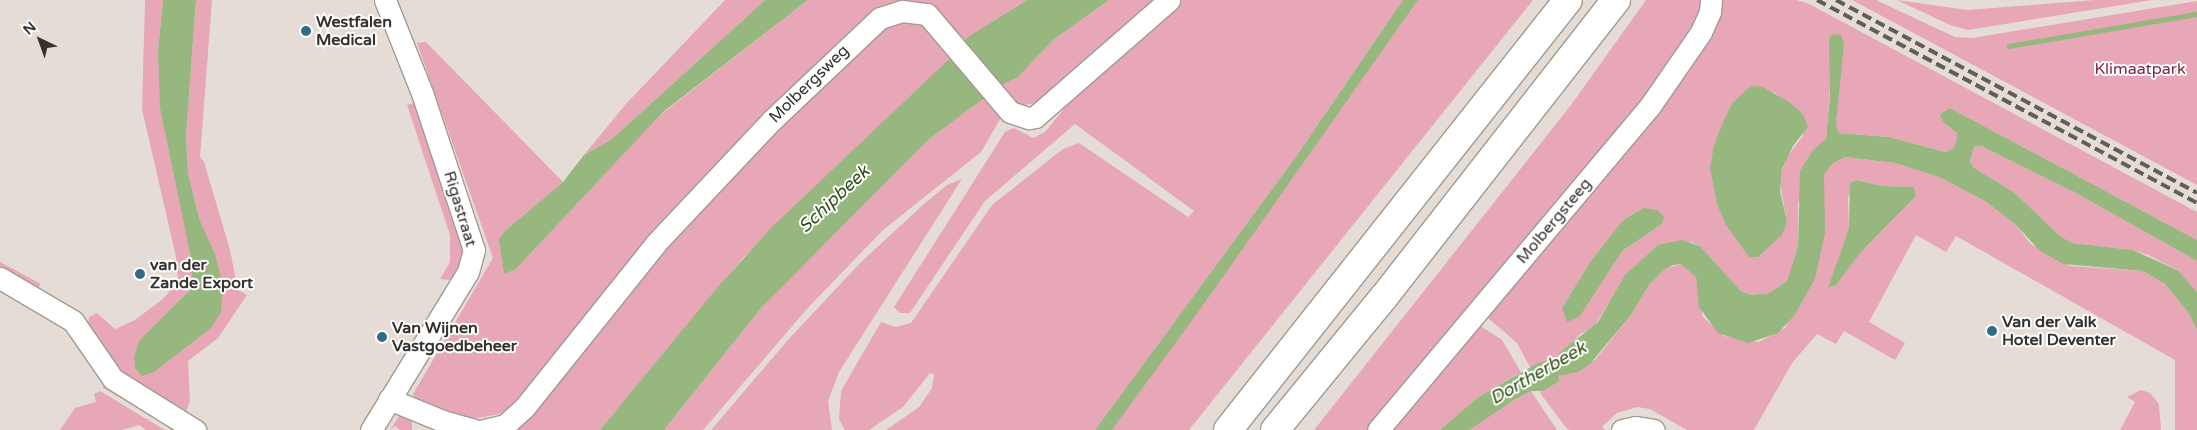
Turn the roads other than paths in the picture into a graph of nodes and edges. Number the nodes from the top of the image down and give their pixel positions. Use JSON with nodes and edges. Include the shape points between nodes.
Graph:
{"nodes":[{"id":1,"x":385,"y":0,"type":"edge"},
{"id":2,"x":1169,"y":0,"type":"edge"},
{"id":3,"x":1568,"y":0,"type":"edge"},
{"id":4,"x":1616,"y":0,"type":"edge"},
{"id":5,"x":1711,"y":0,"type":"edge"},
{"id":6,"x":0,"y":278,"type":"edge"},
{"id":7,"x":389,"y":399,"type":"junction"},
{"id":8,"x":195,"y":430,"type":"edge"},
{"id":9,"x":371,"y":430,"type":"edge"},
{"id":10,"x":475,"y":430,"type":"edge"},
{"id":11,"x":484,"y":430,"type":"edge"},
{"id":12,"x":1228,"y":430,"type":"edge"},
{"id":13,"x":1275,"y":430,"type":"edge"},
{"id":14,"x":1378,"y":430,"type":"edge"},
{"id":15,"x":1622,"y":430,"type":"edge"},
{"id":16,"x":1654,"y":430,"type":"edge"}],
"edges":[{"from":1,"to":7,"type":"street","name":"Rigastraat","via":[[422,93],[474,250],[468,272]]},
{"from":2,"to":11,"type":"street","name":"Molbergsweg","via":[[1035,117],[1016,116],[960,48],[938,24],[920,11],[892,13],[868,27],[771,121],[656,243],[524,408],[505,425]]},
{"from":3,"to":12,"type":"highway"},
{"from":4,"to":13,"type":"highway","via":[[1384,298]]},
{"from":5,"to":14,"type":"street","name":"Molbergsteeg","via":[[1710,12],[1701,32],[1650,106]]},
{"from":6,"to":8,"type":"street","via":[[73,321],[113,379]]},
{"from":7,"to":9,"type":"street","name":"Rigastraat"},
{"from":7,"to":10,"type":"street","via":[[443,422]]},
{"from":15,"to":16,"type":"street","via":[[1636,427]]}]}
